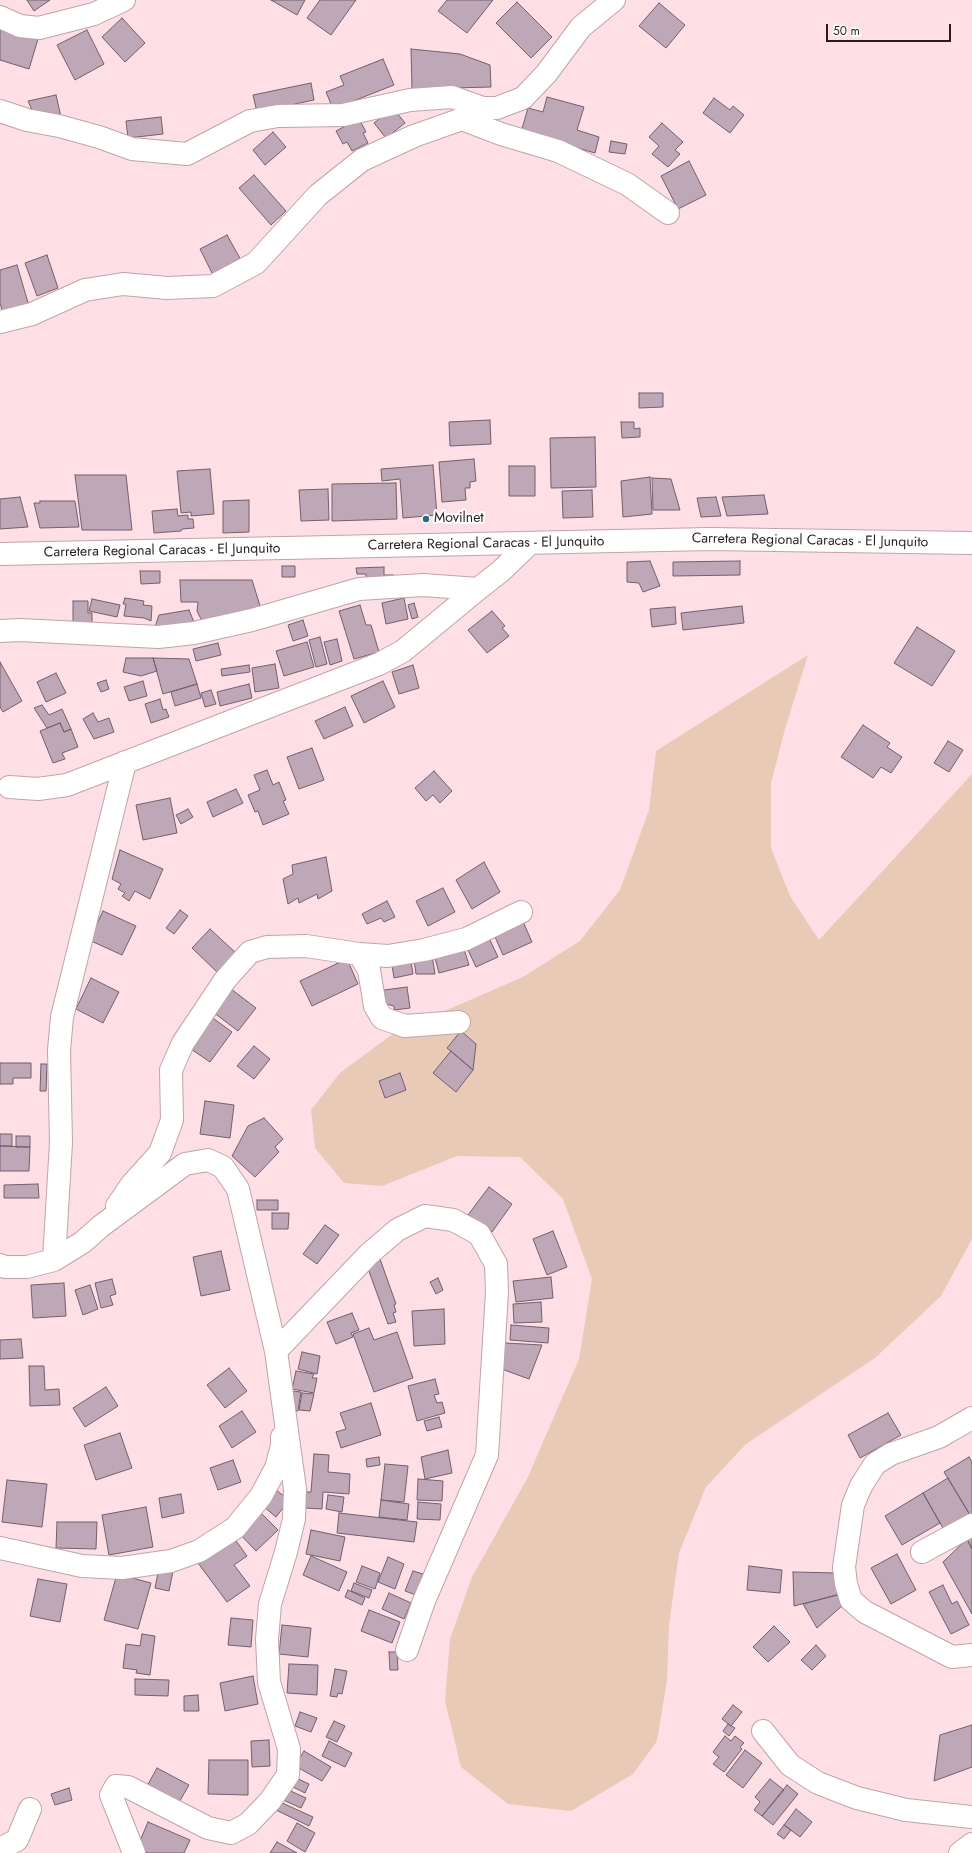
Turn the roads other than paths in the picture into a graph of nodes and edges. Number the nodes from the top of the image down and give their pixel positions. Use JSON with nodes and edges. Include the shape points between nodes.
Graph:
{"nodes":[{"id":1,"x":124,"y":0,"type":"edge"},
{"id":2,"x":614,"y":0,"type":"edge"},
{"id":3,"x":0,"y":17,"type":"edge"},
{"id":4,"x":483,"y":108,"type":"junction"},
{"id":5,"x":0,"y":111,"type":"edge"},
{"id":6,"x":462,"y":119,"type":"junction"},
{"id":7,"x":668,"y":213,"type":"dead end"},
{"id":8,"x":0,"y":322,"type":"edge"},
{"id":9,"x":530,"y":543,"type":"junction"},
{"id":10,"x":972,"y":543,"type":"edge"},
{"id":11,"x":0,"y":554,"type":"edge"},
{"id":12,"x":478,"y":589,"type":"junction"},
{"id":13,"x":0,"y":631,"type":"edge"},
{"id":14,"x":125,"y":762,"type":"junction"},
{"id":15,"x":9,"y":788,"type":"dead end"},
{"id":16,"x":521,"y":912,"type":"dead end"},
{"id":17,"x":359,"y":954,"type":"junction"},
{"id":18,"x":459,"y":1022,"type":"dead end"},
{"id":19,"x":101,"y":1226,"type":"junction"},
{"id":20,"x":54,"y":1260,"type":"junction"},
{"id":21,"x":0,"y":1265,"type":"edge"},
{"id":22,"x":276,"y":1351,"type":"junction"},
{"id":23,"x":283,"y":1406,"type":"junction"},
{"id":24,"x":972,"y":1418,"type":"edge"},
{"id":25,"x":972,"y":1525,"type":"edge"},
{"id":26,"x":0,"y":1548,"type":"edge"},
{"id":27,"x":922,"y":1552,"type":"dead end"},
{"id":28,"x":407,"y":1650,"type":"dead end"},
{"id":29,"x":972,"y":1655,"type":"edge"},
{"id":30,"x":763,"y":1731,"type":"dead end"},
{"id":31,"x":30,"y":1809,"type":"dead end"},
{"id":32,"x":972,"y":1817,"type":"edge"},
{"id":33,"x":972,"y":1844,"type":"edge"},
{"id":34,"x":0,"y":1849,"type":"edge"},
{"id":35,"x":134,"y":1853,"type":"edge"},
{"id":36,"x":960,"y":1853,"type":"edge"}],
"edges":[{"from":1,"to":3,"type":"street","via":[[94,14],[39,28],[20,26]]},
{"from":2,"to":4,"type":"street","via":[[581,27],[546,74],[523,98],[497,108]]},
{"from":4,"to":5,"type":"street","via":[[452,97],[410,100],[343,115],[278,116],[250,121],[187,154],[132,148]]},
{"from":4,"to":6,"type":"street"},
{"from":6,"to":7,"type":"street","via":[[558,151],[626,184]]},
{"from":6,"to":8,"type":"street","via":[[414,136],[362,160],[318,195],[256,263],[213,286],[167,288],[123,284],[85,290],[32,314]]},
{"from":9,"to":10,"type":"street","name":"Carretera Regional Caracas - El Junquito","via":[[710,539]]},
{"from":9,"to":11,"type":"street","name":"Carretera Regional Caracas - El Junquito"},
{"from":9,"to":12,"type":"street","via":[[501,572]]},
{"from":12,"to":13,"type":"street","via":[[423,585],[359,589],[252,620],[194,633],[158,637]]},
{"from":12,"to":14,"type":"street","via":[[403,651],[379,664]]},
{"from":14,"to":15,"type":"street","via":[[67,785],[38,789]]},
{"from":14,"to":20,"type":"street","via":[[62,1017],[59,1050],[61,1143]]},
{"from":16,"to":17,"type":"street","via":[[466,939],[424,950],[388,956]]},
{"from":17,"to":18,"type":"street","via":[[369,970],[375,1006],[382,1018],[405,1026]]},
{"from":17,"to":19,"type":"street","via":[[306,946],[267,947],[250,952],[225,980],[183,1043],[171,1070],[172,1120],[160,1153],[132,1184]]},
{"from":19,"to":20,"type":"street","via":[[83,1242]]},
{"from":19,"to":22,"type":"street","via":[[185,1164],[208,1160],[223,1167],[238,1188]]},
{"from":20,"to":21,"type":"street","via":[[27,1267]]},
{"from":22,"to":23,"type":"street"},
{"from":22,"to":28,"type":"street","via":[[369,1254],[397,1230],[425,1216],[453,1220],[479,1234],[496,1264],[498,1292],[487,1455],[424,1601]]},
{"from":23,"to":26,"type":"street","via":[[282,1446],[276,1468],[262,1496],[235,1528],[199,1551],[171,1561],[122,1568],[82,1566]]},
{"from":23,"to":35,"type":"street","via":[[295,1489],[294,1519],[270,1604],[267,1639],[269,1682],[289,1749],[288,1775],[270,1801],[248,1824],[231,1833],[208,1828],[128,1787],[116,1786],[111,1796]]},
{"from":24,"to":29,"type":"street","via":[[939,1437],[891,1454],[875,1464],[852,1505],[844,1567],[851,1600],[865,1612],[952,1657]]},
{"from":25,"to":27,"type":"street"},
{"from":30,"to":32,"type":"street","via":[[790,1765],[818,1782],[858,1798],[906,1810]]},
{"from":31,"to":34,"type":"street","via":[[17,1840]]},
{"from":33,"to":36,"type":"street"}]}
